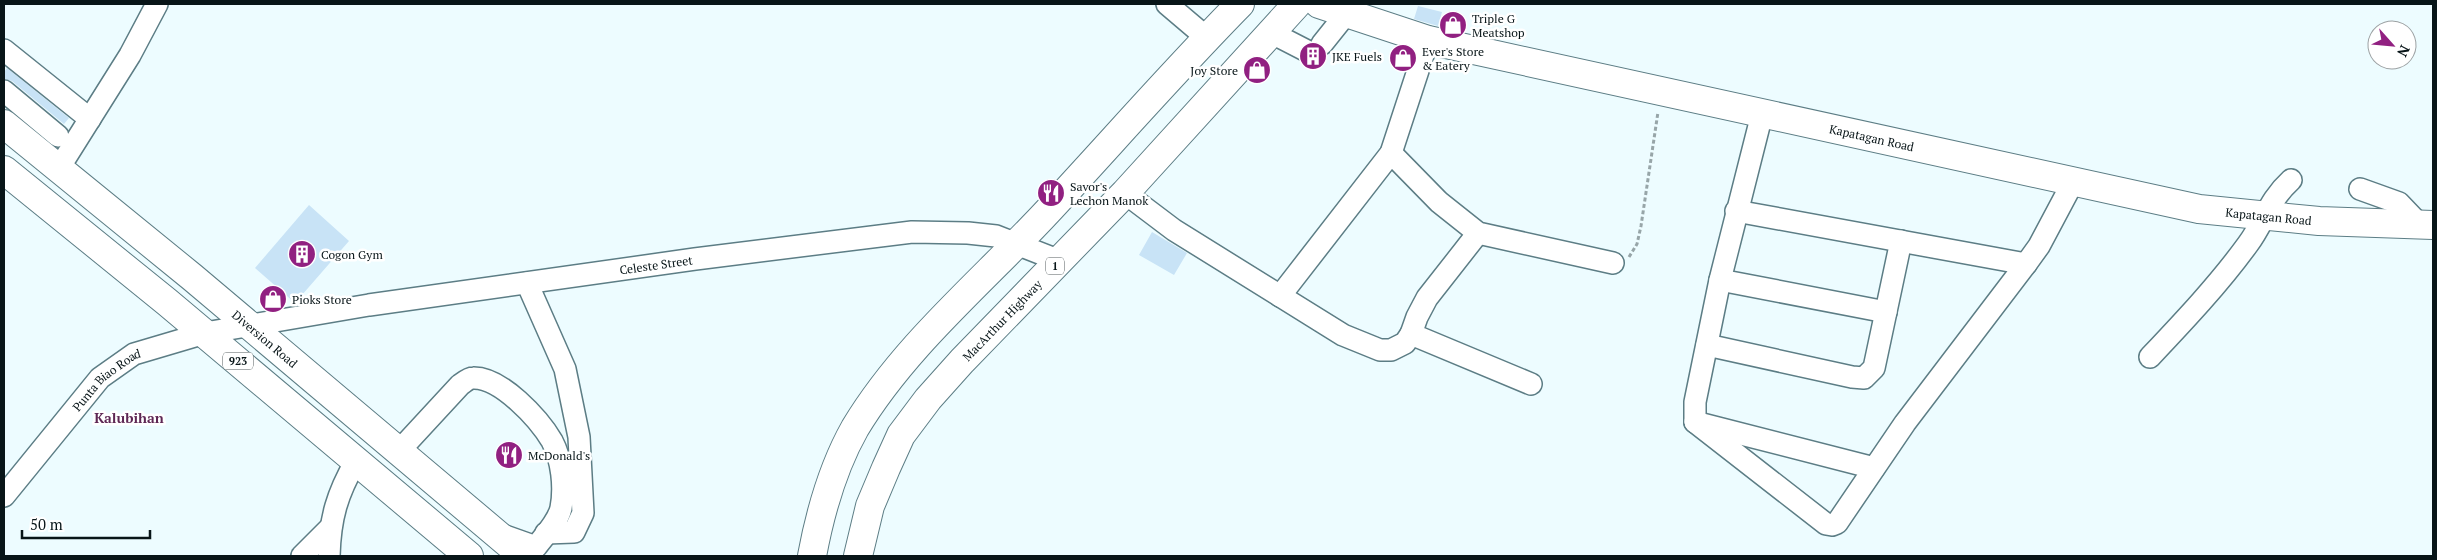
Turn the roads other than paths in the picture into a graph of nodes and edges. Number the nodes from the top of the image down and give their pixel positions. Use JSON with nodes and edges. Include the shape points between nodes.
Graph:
{"nodes":[{"id":1,"x":157,"y":4,"type":"edge"},
{"id":2,"x":1168,"y":4,"type":"edge"},
{"id":3,"x":1240,"y":4,"type":"edge"},
{"id":4,"x":1297,"y":4,"type":"edge"},
{"id":5,"x":1319,"y":4,"type":"edge"},
{"id":6,"x":1346,"y":14,"type":"junction"},
{"id":7,"x":1270,"y":32,"type":"junction"},
{"id":8,"x":1206,"y":38,"type":"junction"},
{"id":9,"x":1428,"y":40,"type":"junction"},
{"id":10,"x":4,"y":50,"type":"edge"},
{"id":11,"x":4,"y":91,"type":"edge"},
{"id":12,"x":1762,"y":114,"type":"junction"},
{"id":13,"x":85,"y":115,"type":"junction"},
{"id":14,"x":4,"y":124,"type":"edge"},
{"id":15,"x":53,"y":153,"type":"junction"},
{"id":16,"x":1391,"y":153,"type":"junction"},
{"id":17,"x":5,"y":174,"type":"edge"},
{"id":18,"x":2291,"y":180,"type":"dead end"},
{"id":19,"x":2073,"y":182,"type":"junction"},
{"id":20,"x":2360,"y":189,"type":"dead end"},
{"id":21,"x":1124,"y":193,"type":"junction"},
{"id":22,"x":1736,"y":211,"type":"junction"},
{"id":23,"x":2264,"y":216,"type":"junction"},
{"id":24,"x":2427,"y":225,"type":"edge"},
{"id":25,"x":1478,"y":233,"type":"junction"},
{"id":26,"x":1901,"y":241,"type":"junction"},
{"id":27,"x":1018,"y":242,"type":"junction"},
{"id":28,"x":1060,"y":261,"type":"junction"},
{"id":29,"x":1613,"y":264,"type":"road end"},
{"id":30,"x":2026,"y":264,"type":"junction"},
{"id":31,"x":1720,"y":280,"type":"junction"},
{"id":32,"x":527,"y":283,"type":"junction"},
{"id":33,"x":1280,"y":296,"type":"junction"},
{"id":34,"x":1886,"y":312,"type":"junction"},
{"id":35,"x":249,"y":324,"type":"junction"},
{"id":36,"x":205,"y":333,"type":"junction"},
{"id":37,"x":1410,"y":334,"type":"junction"},
{"id":38,"x":1707,"y":345,"type":"junction"},
{"id":39,"x":2150,"y":357,"type":"dead end"},
{"id":40,"x":1531,"y":384,"type":"dead end"},
{"id":41,"x":1695,"y":422,"type":"junction"},
{"id":42,"x":399,"y":451,"type":"junction"},
{"id":43,"x":356,"y":461,"type":"junction"},
{"id":44,"x":1874,"y":468,"type":"junction"},
{"id":45,"x":4,"y":496,"type":"edge"},
{"id":46,"x":331,"y":528,"type":"junction"},
{"id":47,"x":496,"y":532,"type":"junction"},
{"id":48,"x":546,"y":533,"type":"junction"},
{"id":49,"x":302,"y":556,"type":"edge"},
{"id":50,"x":329,"y":556,"type":"edge"},
{"id":51,"x":469,"y":556,"type":"edge"},
{"id":52,"x":523,"y":556,"type":"edge"},
{"id":53,"x":812,"y":556,"type":"edge"},
{"id":54,"x":858,"y":556,"type":"edge"}],
"edges":[{"from":1,"to":13,"type":"street","via":[[130,55]]},
{"from":2,"to":8,"type":"street"},
{"from":3,"to":8,"type":"main road"},
{"from":4,"to":7,"type":"main road","name":"MacArthur Highway","number":"1"},
{"from":5,"to":6,"type":"main road","name":"Kapatagan Road"},
{"from":6,"to":7,"type":"street","via":[[1315,48]]},
{"from":6,"to":9,"type":"main road","name":"Kapatagan Road"},
{"from":7,"to":21,"type":"main road","name":"MacArthur Highway","number":"1"},
{"from":8,"to":27,"type":"main road"},
{"from":9,"to":12,"type":"main road","name":"Kapatagan Road"},
{"from":9,"to":16,"type":"street"},
{"from":10,"to":13,"type":"street"},
{"from":11,"to":15,"type":"street"},
{"from":12,"to":19,"type":"main road","name":"Kapatagan Road"},
{"from":12,"to":22,"type":"street"},
{"from":13,"to":15,"type":"street"},
{"from":13,"to":15,"type":"street"},
{"from":14,"to":15,"type":"main road","name":"Diversion Road"},
{"from":15,"to":35,"type":"main road","name":"Diversion Road"},
{"from":16,"to":25,"type":"street","via":[[1439,202]]},
{"from":16,"to":33,"type":"street"},
{"from":17,"to":36,"type":"main road","number":"923"},
{"from":18,"to":23,"type":"street","via":[[2277,193]]},
{"from":19,"to":23,"type":"main road","name":"Kapatagan Road","via":[[2199,209]]},
{"from":19,"to":30,"type":"street"},
{"from":20,"to":24,"type":"street","via":[[2399,204]]},
{"from":21,"to":28,"type":"main road","name":"MacArthur Highway","number":"1"},
{"from":21,"to":33,"type":"street","via":[[1174,230]]},
{"from":22,"to":26,"type":"street"},
{"from":22,"to":31,"type":"street"},
{"from":23,"to":24,"type":"main road","name":"Kapatagan Road"},
{"from":23,"to":39,"type":"street","via":[[2249,243],[2205,298]]},
{"from":25,"to":29,"type":"street"},
{"from":25,"to":37,"type":"street","via":[[1427,298]]},
{"from":26,"to":30,"type":"street"},
{"from":26,"to":34,"type":"street"},
{"from":27,"to":28,"type":"street","name":"Celeste Street"},
{"from":27,"to":32,"type":"street","name":"Celeste Street","via":[[968,233],[912,232]]},
{"from":27,"to":53,"type":"main road","via":[[944,318],[874,400],[839,463],[817,527]]},
{"from":28,"to":54,"type":"main road","name":"MacArthur Highway","number":"1","via":[[962,361],[901,436],[870,506]]},
{"from":30,"to":44,"type":"street"},
{"from":31,"to":34,"type":"street"},
{"from":31,"to":38,"type":"street"},
{"from":32,"to":35,"type":"street","name":"Celeste Street"},
{"from":32,"to":48,"type":"street","via":[[565,369],[579,437],[583,513],[580,524],[574,532]]},
{"from":33,"to":37,"type":"street","via":[[1343,335],[1380,350],[1391,350],[1404,343]]},
{"from":34,"to":38,"type":"street","via":[[1874,368],[1864,378]]},
{"from":35,"to":36,"type":"street","name":"Punta Biao Road"},
{"from":35,"to":42,"type":"main road","name":"Diversion Road"},
{"from":36,"to":43,"type":"main road","number":"923"},
{"from":36,"to":45,"type":"street","name":"Punta Biao Road","via":[[134,354],[100,378]]},
{"from":37,"to":40,"type":"street"},
{"from":38,"to":41,"type":"street","via":[[1695,402]]},
{"from":41,"to":44,"type":"street"},
{"from":41,"to":44,"type":"street","via":[[1826,524],[1837,523]]},
{"from":42,"to":47,"type":"main road","name":"Diversion Road"},
{"from":42,"to":48,"type":"street","via":[[460,385],[471,378],[486,379],[512,394],[552,441],[562,470],[562,498],[560,511]]},
{"from":43,"to":46,"type":"street","via":[[341,486]]},
{"from":43,"to":51,"type":"main road","number":"923"},
{"from":46,"to":49,"type":"street"},
{"from":46,"to":50,"type":"street"},
{"from":47,"to":48,"type":"street","via":[[536,547]]},
{"from":47,"to":52,"type":"main road","name":"Diversion Road"}]}
